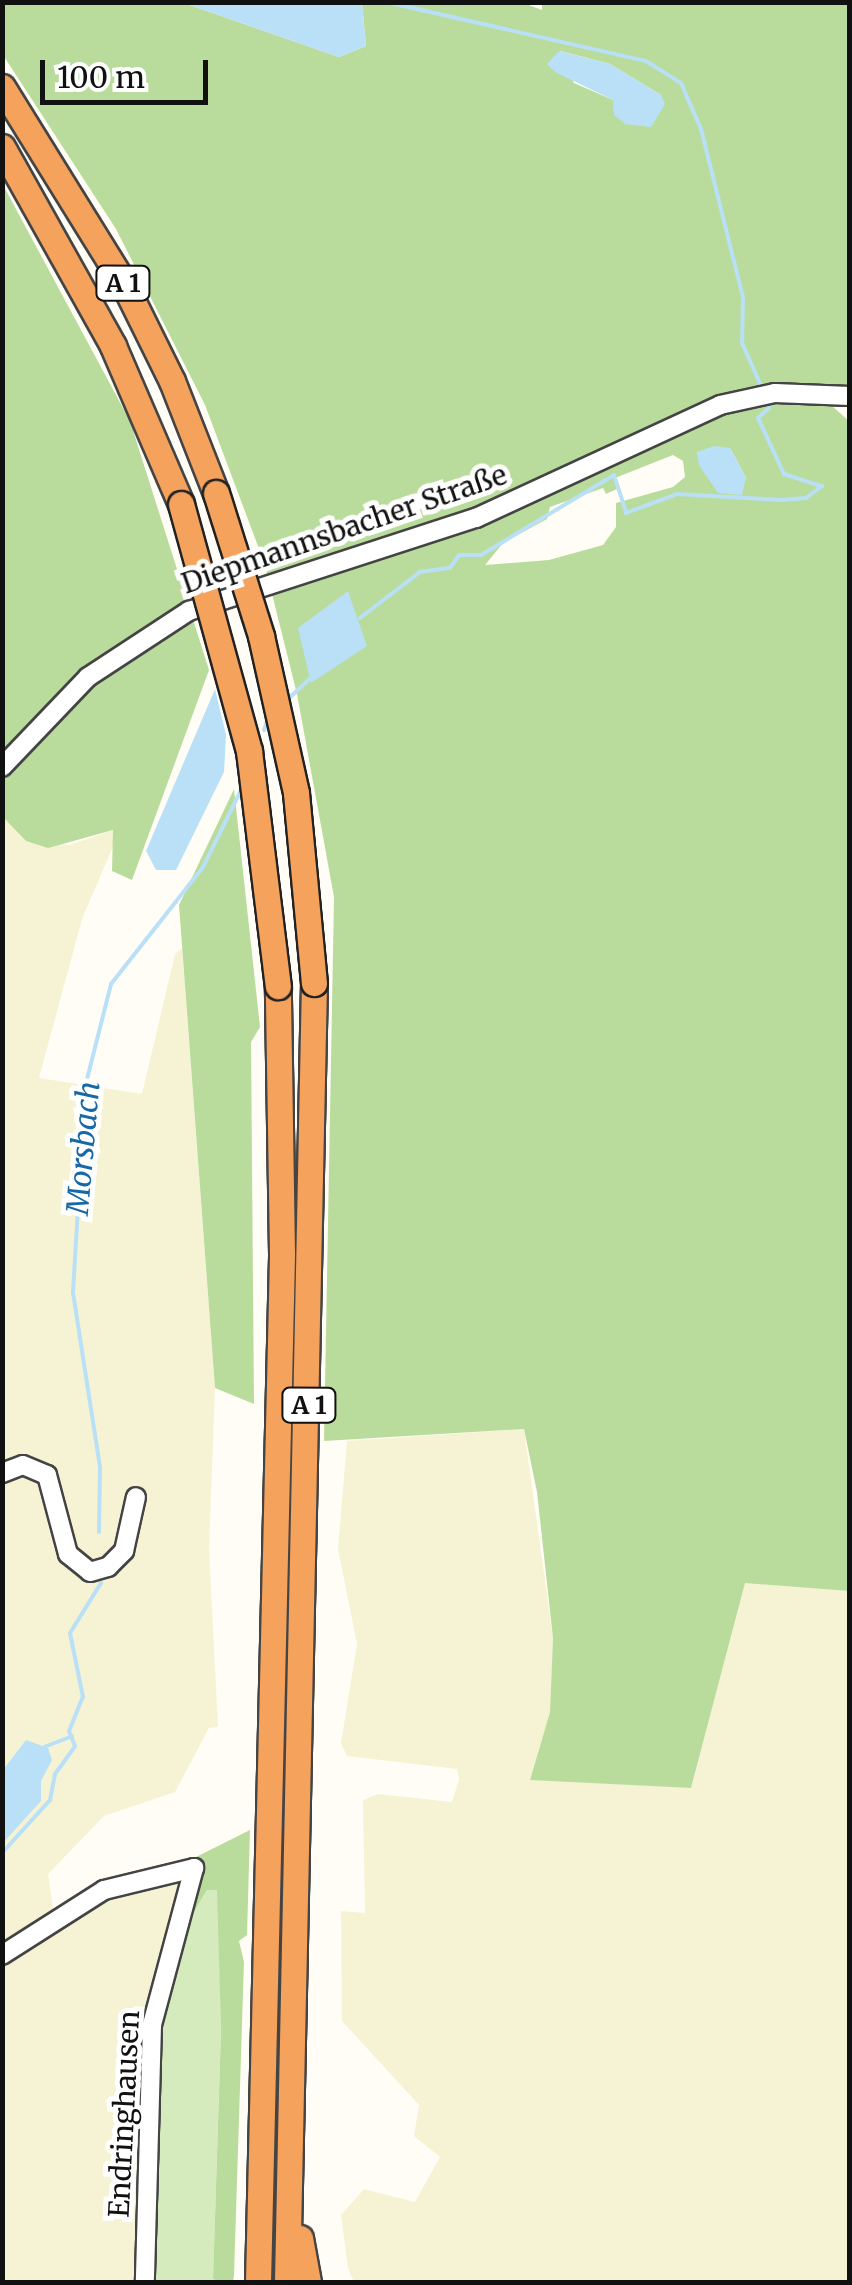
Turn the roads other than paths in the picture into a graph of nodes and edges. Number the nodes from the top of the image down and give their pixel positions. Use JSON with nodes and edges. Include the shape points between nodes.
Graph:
{"nodes":[{"id":1,"x":2,"y":87,"type":"edge"},
{"id":2,"x":2,"y":146,"type":"edge"},
{"id":3,"x":850,"y":396,"type":"edge"},
{"id":4,"x":2,"y":767,"type":"edge"},
{"id":5,"x":2,"y":1473,"type":"edge"},
{"id":6,"x":136,"y":1498,"type":"dead end"},
{"id":7,"x":2,"y":1955,"type":"edge"},
{"id":8,"x":290,"y":2187,"type":"junction"},
{"id":9,"x":260,"y":2202,"type":"junction"},
{"id":10,"x":145,"y":2282,"type":"edge"},
{"id":11,"x":244,"y":2282,"type":"edge"},
{"id":12,"x":258,"y":2282,"type":"edge"},
{"id":13,"x":287,"y":2282,"type":"edge"},
{"id":14,"x":308,"y":2282,"type":"edge"}],
"edges":[{"from":1,"to":8,"type":"highway","number":"A 1","bridge":true,"via":[[124,284],[172,381],[261,636],[296,793],[314,984]]},
{"from":2,"to":9,"type":"highway","number":"A 1","bridge":true,"via":[[114,346],[181,504],[249,751],[278,986],[282,1272]]},
{"from":3,"to":4,"type":"street","name":"Diepmannsbacher Straße","via":[[786,392],[743,399],[476,518],[188,611],[79,685]]},
{"from":5,"to":6,"type":"street","via":[[23,1465],[47,1475],[68,1554],[90,1572],[108,1567],[124,1551]]},
{"from":7,"to":10,"type":"street","name":"Endringhausen","via":[[104,1890],[194,1868],[152,2025]]},
{"from":8,"to":13,"type":"highway","number":"A 1"},
{"from":8,"to":14,"type":"highway"},
{"from":9,"to":11,"type":"highway"},
{"from":9,"to":12,"type":"highway","number":"A 1"}]}
